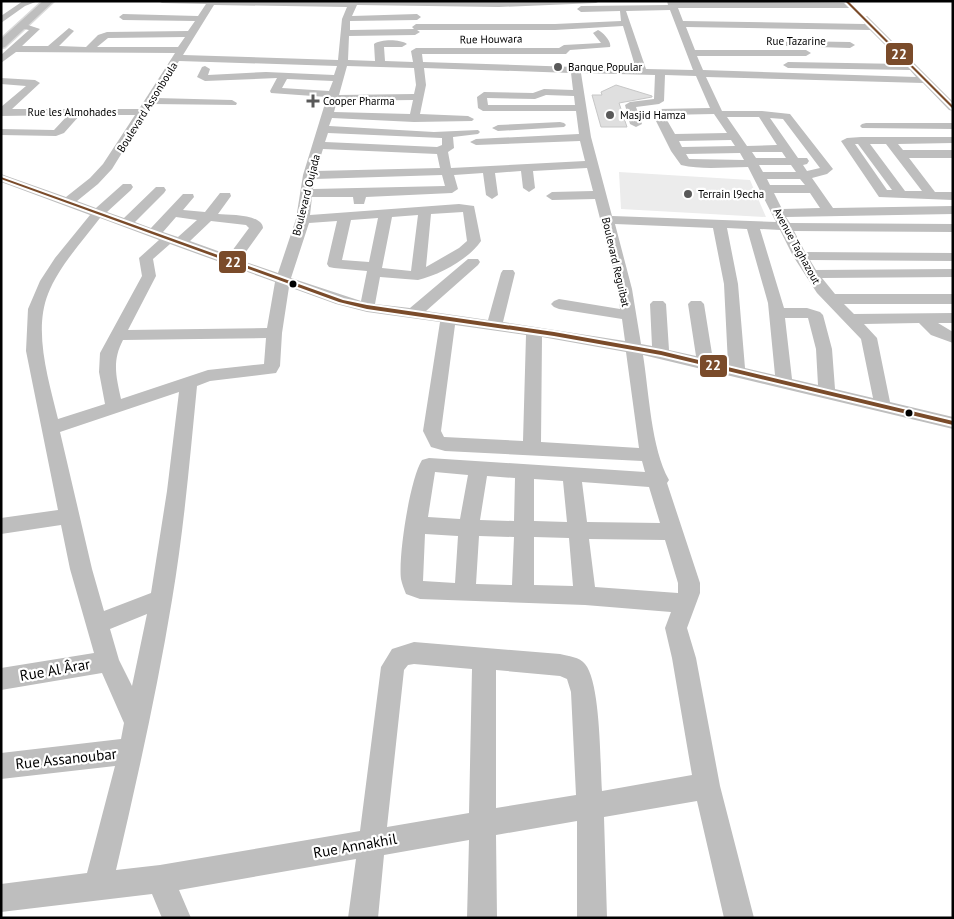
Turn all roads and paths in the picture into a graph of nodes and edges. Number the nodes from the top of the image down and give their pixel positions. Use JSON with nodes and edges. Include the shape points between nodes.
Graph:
{"nodes":[{"id":1,"x":49,"y":1,"type":"edge"},
{"id":2,"x":162,"y":1,"type":"edge"},
{"id":3,"x":596,"y":1,"type":"edge"},
{"id":4,"x":261,"y":2,"type":"edge"},
{"id":5,"x":301,"y":2,"type":"edge"},
{"id":6,"x":393,"y":2,"type":"edge"},
{"id":7,"x":766,"y":3,"type":"edge"},
{"id":8,"x":211,"y":4,"type":"edge"},
{"id":9,"x":351,"y":4,"type":"edge"},
{"id":10,"x":421,"y":4,"type":"junction"},
{"id":11,"x":852,"y":10,"type":"edge"},
{"id":12,"x":30,"y":12,"type":"edge"},
{"id":13,"x":674,"y":13,"type":"edge"},
{"id":14,"x":551,"y":15,"type":"edge"},
{"id":15,"x":754,"y":15,"type":"dead end"},
{"id":16,"x":123,"y":17,"type":"dead end"},
{"id":17,"x":625,"y":17,"type":"edge"},
{"id":18,"x":201,"y":19,"type":"junction"},
{"id":19,"x":346,"y":19,"type":"junction"},
{"id":20,"x":1,"y":20,"type":"edge"},
{"id":21,"x":707,"y":25,"type":"junction"},
{"id":22,"x":780,"y":25,"type":"junction"},
{"id":23,"x":835,"y":26,"type":"junction"},
{"id":24,"x":872,"y":26,"type":"junction"},
{"id":25,"x":69,"y":31,"type":"dead end"},
{"id":26,"x":418,"y":31,"type":"junction"},
{"id":27,"x":346,"y":33,"type":"junction"},
{"id":28,"x":598,"y":33,"type":"junction"},
{"id":29,"x":1,"y":34,"type":"edge"},
{"id":30,"x":187,"y":34,"type":"junction"},
{"id":31,"x":788,"y":34,"type":"junction"},
{"id":32,"x":842,"y":35,"type":"junction"},
{"id":33,"x":795,"y":44,"type":"junction"},
{"id":34,"x":850,"y":44,"type":"junction"},
{"id":35,"x":1,"y":45,"type":"edge"},
{"id":36,"x":14,"y":49,"type":"junction"},
{"id":37,"x":565,"y":49,"type":"junction"},
{"id":38,"x":50,"y":50,"type":"junction"},
{"id":39,"x":88,"y":50,"type":"junction"},
{"id":40,"x":170,"y":50,"type":"junction"},
{"id":41,"x":514,"y":51,"type":"junction"},
{"id":42,"x":540,"y":51,"type":"junction"},
{"id":43,"x":476,"y":52,"type":"junction"},
{"id":44,"x":492,"y":52,"type":"junction"},
{"id":45,"x":722,"y":53,"type":"junction"},
{"id":46,"x":803,"y":53,"type":"junction"},
{"id":47,"x":180,"y":54,"type":"junction"},
{"id":48,"x":883,"y":55,"type":"dead end"},
{"id":49,"x":900,"y":55,"type":"junction"},
{"id":50,"x":1,"y":60,"type":"edge"},
{"id":51,"x":239,"y":60,"type":"junction"},
{"id":52,"x":343,"y":62,"type":"junction"},
{"id":53,"x":695,"y":64,"type":"junction"},
{"id":54,"x":754,"y":64,"type":"dead end"},
{"id":55,"x":773,"y":64,"type":"dead end"},
{"id":56,"x":380,"y":65,"type":"junction"},
{"id":57,"x":812,"y":65,"type":"junction"},
{"id":58,"x":420,"y":66,"type":"junction"},
{"id":59,"x":912,"y":67,"type":"junction"},
{"id":60,"x":494,"y":68,"type":"junction"},
{"id":61,"x":205,"y":69,"type":"dead end"},
{"id":62,"x":517,"y":69,"type":"junction"},
{"id":63,"x":574,"y":71,"type":"junction"},
{"id":64,"x":642,"y":72,"type":"junction"},
{"id":65,"x":660,"y":73,"type":"junction"},
{"id":66,"x":284,"y":76,"type":"junction"},
{"id":67,"x":230,"y":78,"type":"junction"},
{"id":68,"x":822,"y":78,"type":"junction"},
{"id":69,"x":543,"y":79,"type":"junction"},
{"id":70,"x":925,"y":80,"type":"junction"},
{"id":71,"x":1,"y":82,"type":"edge"},
{"id":72,"x":336,"y":89,"type":"junction"},
{"id":73,"x":578,"y":93,"type":"junction"},
{"id":74,"x":419,"y":97,"type":"junction"},
{"id":75,"x":149,"y":101,"type":"junction"},
{"id":76,"x":232,"y":102,"type":"dead end"},
{"id":77,"x":580,"y":108,"type":"junction"},
{"id":78,"x":953,"y":108,"type":"edge"},
{"id":79,"x":77,"y":112,"type":"junction"},
{"id":80,"x":142,"y":112,"type":"junction"},
{"id":81,"x":2,"y":113,"type":"edge"},
{"id":82,"x":762,"y":114,"type":"junction"},
{"id":83,"x":328,"y":115,"type":"junction"},
{"id":84,"x":414,"y":119,"type":"junction"},
{"id":85,"x":707,"y":123,"type":"dead end"},
{"id":86,"x":636,"y":124,"type":"dead end"},
{"id":87,"x":662,"y":124,"type":"junction"},
{"id":88,"x":680,"y":124,"type":"dead end"},
{"id":89,"x":727,"y":125,"type":"junction"},
{"id":90,"x":770,"y":126,"type":"junction"},
{"id":91,"x":953,"y":126,"type":"edge"},
{"id":92,"x":498,"y":128,"type":"dead end"},
{"id":93,"x":323,"y":129,"type":"junction"},
{"id":94,"x":584,"y":131,"type":"junction"},
{"id":95,"x":1,"y":132,"type":"edge"},
{"id":96,"x":453,"y":134,"type":"junction"},
{"id":97,"x":778,"y":136,"type":"junction"},
{"id":98,"x":475,"y":137,"type":"joint"},
{"id":99,"x":670,"y":138,"type":"junction"},
{"id":100,"x":887,"y":140,"type":"junction"},
{"id":101,"x":953,"y":140,"type":"edge"},
{"id":102,"x":319,"y":145,"type":"junction"},
{"id":103,"x":786,"y":148,"type":"junction"},
{"id":104,"x":744,"y":150,"type":"junction"},
{"id":105,"x":443,"y":151,"type":"junction"},
{"id":106,"x":677,"y":151,"type":"junction"},
{"id":107,"x":900,"y":154,"type":"junction"},
{"id":108,"x":953,"y":154,"type":"edge"},
{"id":109,"x":821,"y":160,"type":"junction"},
{"id":110,"x":794,"y":161,"type":"junction"},
{"id":111,"x":752,"y":163,"type":"junction"},
{"id":112,"x":592,"y":164,"type":"junction"},
{"id":113,"x":527,"y":167,"type":"junction"},
{"id":114,"x":488,"y":169,"type":"junction"},
{"id":115,"x":447,"y":171,"type":"junction"},
{"id":116,"x":399,"y":174,"type":"junction"},
{"id":117,"x":804,"y":174,"type":"junction"},
{"id":118,"x":309,"y":175,"type":"junction"},
{"id":119,"x":759,"y":176,"type":"junction"},
{"id":120,"x":1,"y":178,"type":"edge"},
{"id":121,"x":127,"y":187,"type":"dead end"},
{"id":122,"x":529,"y":188,"type":"dead end"},
{"id":123,"x":765,"y":188,"type":"junction"},
{"id":124,"x":813,"y":189,"type":"junction"},
{"id":125,"x":160,"y":190,"type":"dead end"},
{"id":126,"x":397,"y":192,"type":"junction"},
{"id":127,"x":307,"y":193,"type":"junction"},
{"id":128,"x":492,"y":195,"type":"dead end"},
{"id":129,"x":600,"y":195,"type":"junction"},
{"id":130,"x":225,"y":196,"type":"dead end"},
{"id":131,"x":552,"y":196,"type":"dead end"},
{"id":132,"x":931,"y":196,"type":"junction"},
{"id":133,"x":953,"y":196,"type":"edge"},
{"id":134,"x":188,"y":197,"type":"dead end"},
{"id":135,"x":360,"y":197,"type":"joint"},
{"id":136,"x":68,"y":202,"type":"junction"},
{"id":137,"x":953,"y":202,"type":"edge"},
{"id":138,"x":775,"y":208,"type":"junction"},
{"id":139,"x":826,"y":208,"type":"junction"},
{"id":140,"x":953,"y":210,"type":"edge"},
{"id":141,"x":426,"y":211,"type":"junction"},
{"id":142,"x":173,"y":213,"type":"junction"},
{"id":143,"x":386,"y":213,"type":"junction"},
{"id":144,"x":97,"y":214,"type":"junction"},
{"id":145,"x":209,"y":216,"type":"junction"},
{"id":146,"x":345,"y":216,"type":"junction"},
{"id":147,"x":953,"y":219,"type":"edge"},
{"id":148,"x":303,"y":220,"type":"junction"},
{"id":149,"x":607,"y":220,"type":"junction"},
{"id":150,"x":718,"y":223,"type":"junction"},
{"id":151,"x":126,"y":224,"type":"junction"},
{"id":152,"x":752,"y":224,"type":"junction"},
{"id":153,"x":904,"y":224,"type":"junction"},
{"id":154,"x":953,"y":228,"type":"edge"},
{"id":155,"x":787,"y":230,"type":"junction"},
{"id":156,"x":154,"y":233,"type":"junction"},
{"id":157,"x":953,"y":239,"type":"edge"},
{"id":158,"x":175,"y":240,"type":"junction"},
{"id":159,"x":800,"y":256,"type":"junction"},
{"id":160,"x":953,"y":257,"type":"edge"},
{"id":161,"x":231,"y":262,"type":"junction"},
{"id":162,"x":473,"y":262,"type":"dead end"},
{"id":163,"x":376,"y":270,"type":"junction"},
{"id":164,"x":508,"y":273,"type":"dead end"},
{"id":165,"x":953,"y":273,"type":"edge"},
{"id":166,"x":418,"y":276,"type":"junction"},
{"id":167,"x":815,"y":280,"type":"junction"},
{"id":168,"x":283,"y":281,"type":"junction"},
{"id":169,"x":948,"y":290,"type":"edge"},
{"id":170,"x":830,"y":298,"type":"junction"},
{"id":171,"x":658,"y":304,"type":"dead end"},
{"id":172,"x":696,"y":304,"type":"dead end"},
{"id":173,"x":367,"y":307,"type":"junction"},
{"id":174,"x":414,"y":313,"type":"junction"},
{"id":175,"x":777,"y":314,"type":"junction"},
{"id":176,"x":628,"y":315,"type":"junction"},
{"id":177,"x":924,"y":318,"type":"junction"},
{"id":178,"x":953,"y":318,"type":"edge"},
{"id":179,"x":448,"y":319,"type":"junction"},
{"id":180,"x":852,"y":319,"type":"junction"},
{"id":181,"x":494,"y":325,"type":"junction"},
{"id":182,"x":534,"y":331,"type":"junction"},
{"id":183,"x":274,"y":333,"type":"junction"},
{"id":184,"x":554,"y":334,"type":"junction"},
{"id":185,"x":119,"y":335,"type":"junction"},
{"id":186,"x":953,"y":338,"type":"edge"},
{"id":187,"x":635,"y":348,"type":"junction"},
{"id":188,"x":661,"y":352,"type":"junction"},
{"id":189,"x":705,"y":363,"type":"junction"},
{"id":190,"x":737,"y":370,"type":"junction"},
{"id":191,"x":189,"y":382,"type":"junction"},
{"id":192,"x":784,"y":382,"type":"junction"},
{"id":193,"x":827,"y":391,"type":"junction"},
{"id":194,"x":882,"y":406,"type":"junction"},
{"id":195,"x":114,"y":407,"type":"junction"},
{"id":196,"x":953,"y":422,"type":"edge"},
{"id":197,"x":51,"y":428,"type":"junction"},
{"id":198,"x":532,"y":448,"type":"junction"},
{"id":199,"x":650,"y":455,"type":"junction"},
{"id":200,"x":479,"y":468,"type":"junction"},
{"id":201,"x":525,"y":472,"type":"junction"},
{"id":202,"x":572,"y":475,"type":"junction"},
{"id":203,"x":659,"y":480,"type":"junction"},
{"id":204,"x":70,"y":516,"type":"junction"},
{"id":205,"x":417,"y":525,"type":"junction"},
{"id":206,"x":1,"y":526,"type":"edge"},
{"id":207,"x":469,"y":528,"type":"junction"},
{"id":208,"x":525,"y":529,"type":"junction"},
{"id":209,"x":579,"y":530,"type":"junction"},
{"id":210,"x":674,"y":532,"type":"junction"},
{"id":211,"x":465,"y":593,"type":"junction"},
{"id":212,"x":523,"y":594,"type":"junction"},
{"id":213,"x":585,"y":596,"type":"junction"},
{"id":214,"x":161,"y":599,"type":"junction"},
{"id":215,"x":685,"y":604,"type":"junction"},
{"id":216,"x":97,"y":624,"type":"junction"},
{"id":217,"x":484,"y":658,"type":"junction"},
{"id":218,"x":108,"y":661,"type":"junction"},
{"id":219,"x":1,"y":679,"type":"edge"},
{"id":220,"x":136,"y":722,"type":"junction"},
{"id":221,"x":131,"y":751,"type":"junction"},
{"id":222,"x":1,"y":766,"type":"edge"},
{"id":223,"x":707,"y":786,"type":"junction"},
{"id":224,"x":590,"y":806,"type":"junction"},
{"id":225,"x":484,"y":824,"type":"junction"},
{"id":226,"x":372,"y":842,"type":"junction"},
{"id":227,"x":160,"y":879,"type":"junction"},
{"id":228,"x":98,"y":886,"type":"junction"},
{"id":229,"x":1,"y":898,"type":"edge"},
{"id":230,"x":177,"y":918,"type":"edge"},
{"id":231,"x":363,"y":918,"type":"edge"},
{"id":232,"x":482,"y":918,"type":"edge"},
{"id":233,"x":592,"y":918,"type":"edge"},
{"id":234,"x":739,"y":918,"type":"edge"}],
"edges":[{"from":1,"to":12,"type":"main road"},
{"from":2,"to":8,"type":"street"},
{"from":3,"to":14,"type":"street"},
{"from":4,"to":5,"type":"street"},
{"from":4,"to":8,"type":"street"},
{"from":5,"to":9,"type":"street"},
{"from":6,"to":9,"type":"street"},
{"from":6,"to":10,"type":"street"},
{"from":7,"to":11,"type":"street"},
{"from":7,"to":13,"type":"street"},
{"from":7,"to":22,"type":"street"},
{"from":8,"to":9,"type":"street"},
{"from":8,"to":18,"type":"street","name":"Boulevard Assonboula"},
{"from":9,"to":19,"type":"street","name":"Boulevard Oujada"},
{"from":10,"to":14,"type":"street"},
{"from":10,"to":26,"type":"street"},
{"from":11,"to":24,"type":"street"},
{"from":12,"to":20,"type":"street","via":[[22,4]]},
{"from":12,"to":29,"type":"main road"},
{"from":12,"to":35,"type":"main road"},
{"from":12,"to":36,"type":"street","via":[[36,29]]},
{"from":13,"to":15,"type":"street"},
{"from":13,"to":17,"type":"street"},
{"from":13,"to":21,"type":"street"},
{"from":13,"to":53,"type":"street","name":"Avenue Taghazout"},
{"from":14,"to":17,"type":"street"},
{"from":14,"to":17,"type":"street"},
{"from":14,"to":26,"type":"street"},
{"from":14,"to":28,"type":"street","via":[[558,35]]},
{"from":16,"to":18,"type":"street"},
{"from":17,"to":28,"type":"street"},
{"from":17,"to":64,"type":"street"},
{"from":18,"to":30,"type":"street","name":"Boulevard Assonboula"},
{"from":19,"to":26,"type":"street"},
{"from":19,"to":27,"type":"street","name":"Boulevard Oujada"},
{"from":21,"to":22,"type":"street"},
{"from":21,"to":31,"type":"street","via":[[711,34]]},
{"from":22,"to":23,"type":"street"},
{"from":22,"to":31,"type":"street"},
{"from":23,"to":24,"type":"street"},
{"from":23,"to":32,"type":"street"},
{"from":24,"to":49,"type":"street"},
{"from":25,"to":38,"type":"street"},
{"from":26,"to":27,"type":"street"},
{"from":26,"to":43,"type":"street","name":"Rue Houwara"},
{"from":26,"to":56,"type":"street","via":[[379,44]]},
{"from":26,"to":58,"type":"street"},
{"from":27,"to":52,"type":"street","name":"Boulevard Oujada"},
{"from":28,"to":37,"type":"street","name":"Rue Houwara","via":[[607,46]]},
{"from":30,"to":39,"type":"street","via":[[107,35],[100,37]]},
{"from":30,"to":40,"type":"street"},
{"from":30,"to":47,"type":"street","name":"Boulevard Assonboula"},
{"from":31,"to":32,"type":"street"},
{"from":31,"to":33,"type":"street"},
{"from":32,"to":34,"type":"street"},
{"from":33,"to":34,"type":"street"},
{"from":33,"to":45,"type":"street","via":[[716,43]]},
{"from":33,"to":46,"type":"street"},
{"from":34,"to":46,"type":"street","name":"Rue Tazarine","via":[[859,54]]},
{"from":36,"to":38,"type":"street"},
{"from":36,"to":50,"type":"street"},
{"from":37,"to":42,"type":"street","name":"Rue Houwara"},
{"from":37,"to":43,"type":"street","via":[[561,42],[477,43],[474,44]]},
{"from":37,"to":63,"type":"street","name":"Boulevard Reguibat"},
{"from":38,"to":39,"type":"street"},
{"from":39,"to":40,"type":"street"},
{"from":40,"to":47,"type":"street"},
{"from":41,"to":42,"type":"street","name":"Rue Houwara"},
{"from":41,"to":44,"type":"street","name":"Rue Houwara"},
{"from":41,"to":62,"type":"street"},
{"from":42,"to":69,"type":"street"},
{"from":43,"to":44,"type":"street","name":"Rue Houwara"},
{"from":44,"to":60,"type":"street"},
{"from":45,"to":46,"type":"street","name":"Rue Tazarine"},
{"from":45,"to":53,"type":"street","name":"Rue Tazarine"},
{"from":46,"to":57,"type":"street"},
{"from":47,"to":51,"type":"street"},
{"from":47,"to":75,"type":"street","name":"Boulevard Assonboula"},
{"from":48,"to":49,"type":"street"},
{"from":49,"to":59,"type":"street"},
{"from":51,"to":52,"type":"street"},
{"from":51,"to":67,"type":"street"},
{"from":52,"to":56,"type":"street"},
{"from":52,"to":72,"type":"street","name":"Boulevard Oujada"},
{"from":53,"to":54,"type":"street"},
{"from":53,"to":65,"type":"street"},
{"from":53,"to":68,"type":"street"},
{"from":53,"to":89,"type":"street","name":"Avenue Taghazout"},
{"from":55,"to":57,"type":"street"},
{"from":56,"to":58,"type":"street"},
{"from":57,"to":59,"type":"street"},
{"from":57,"to":68,"type":"street"},
{"from":58,"to":60,"type":"street"},
{"from":58,"to":74,"type":"street"},
{"from":59,"to":70,"type":"street"},
{"from":60,"to":62,"type":"street"},
{"from":61,"to":67,"type":"street","via":[[202,78]]},
{"from":62,"to":69,"type":"street"},
{"from":63,"to":64,"type":"street"},
{"from":63,"to":69,"type":"street"},
{"from":63,"to":73,"type":"street","name":"Boulevard Reguibat"},
{"from":64,"to":65,"type":"street"},
{"from":65,"to":86,"type":"street","via":[[659,101],[630,105]]},
{"from":66,"to":67,"type":"street"},
{"from":66,"to":72,"type":"street"},
{"from":66,"to":72,"type":"street","via":[[275,91]]},
{"from":68,"to":70,"type":"street"},
{"from":69,"to":73,"type":"street"},
{"from":69,"to":77,"type":"street","via":[[535,96],[484,95],[483,108]]},
{"from":70,"to":78,"type":"street"},
{"from":71,"to":81,"type":"street","via":[[35,83]]},
{"from":72,"to":74,"type":"street"},
{"from":72,"to":83,"type":"street","name":"Boulevard Oujada"},
{"from":73,"to":77,"type":"street","name":"Boulevard Reguibat"},
{"from":74,"to":84,"type":"street"},
{"from":75,"to":76,"type":"street"},
{"from":75,"to":80,"type":"street","name":"Boulevard Assonboula"},
{"from":77,"to":94,"type":"street","name":"Boulevard Reguibat"},
{"from":79,"to":80,"type":"street","name":"Rue les Almohades"},
{"from":79,"to":81,"type":"street","name":"Rue les Almohades"},
{"from":79,"to":95,"type":"street","via":[[58,132]]},
{"from":80,"to":136,"type":"street","name":"Boulevard Assonboula","via":[[108,166]]},
{"from":82,"to":89,"type":"street"},
{"from":82,"to":90,"type":"street"},
{"from":82,"to":109,"type":"street","via":[[786,116]]},
{"from":83,"to":84,"type":"street"},
{"from":83,"to":93,"type":"street","name":"Boulevard Oujada"},
{"from":84,"to":96,"type":"street","via":[[462,119]]},
{"from":85,"to":89,"type":"street"},
{"from":87,"to":88,"type":"street"},
{"from":87,"to":89,"type":"street","via":[[660,112]]},
{"from":87,"to":99,"type":"street"},
{"from":89,"to":90,"type":"street"},
{"from":89,"to":97,"type":"street"},
{"from":89,"to":99,"type":"street"},
{"from":89,"to":104,"type":"street","name":"Avenue Taghazout"},
{"from":90,"to":97,"type":"street"},
{"from":91,"to":100,"type":"street","via":[[871,126]]},
{"from":92,"to":94,"type":"street"},
{"from":93,"to":96,"type":"street"},
{"from":93,"to":102,"type":"street","name":"Boulevard Oujada"},
{"from":94,"to":98,"type":"street"},
{"from":94,"to":112,"type":"street","name":"Boulevard Reguibat"},
{"from":96,"to":98,"type":"street"},
{"from":96,"to":105,"type":"street","via":[[448,148],[442,148]]},
{"from":97,"to":103,"type":"street"},
{"from":99,"to":106,"type":"street"},
{"from":100,"to":101,"type":"street"},
{"from":100,"to":107,"type":"street"},
{"from":100,"to":153,"type":"street","via":[[861,140]]},
{"from":102,"to":105,"type":"street"},
{"from":102,"to":118,"type":"street","name":"Boulevard Oujada"},
{"from":103,"to":104,"type":"street"},
{"from":103,"to":110,"type":"street"},
{"from":104,"to":106,"type":"street"},
{"from":104,"to":111,"type":"street","name":"Avenue Taghazout"},
{"from":105,"to":115,"type":"street"},
{"from":106,"to":111,"type":"street","via":[[688,163]]},
{"from":107,"to":108,"type":"street"},
{"from":107,"to":132,"type":"street"},
{"from":109,"to":110,"type":"street"},
{"from":109,"to":117,"type":"street","via":[[827,167],[826,171]]},
{"from":110,"to":111,"type":"street"},
{"from":110,"to":117,"type":"street"},
{"from":111,"to":119,"type":"street","name":"Avenue Taghazout"},
{"from":112,"to":113,"type":"street"},
{"from":112,"to":129,"type":"street","name":"Boulevard Reguibat"},
{"from":113,"to":114,"type":"street"},
{"from":113,"to":122,"type":"street"},
{"from":114,"to":115,"type":"street"},
{"from":114,"to":128,"type":"street"},
{"from":115,"to":116,"type":"street"},
{"from":115,"to":126,"type":"street","via":[[452,189]]},
{"from":116,"to":118,"type":"street"},
{"from":116,"to":126,"type":"street"},
{"from":117,"to":119,"type":"street"},
{"from":117,"to":124,"type":"street"},
{"from":118,"to":127,"type":"street","name":"Boulevard Oujada"},
{"from":119,"to":123,"type":"street","name":"Avenue Taghazout"},
{"from":120,"to":136,"type":"street"},
{"from":121,"to":144,"type":"street"},
{"from":123,"to":124,"type":"street"},
{"from":123,"to":138,"type":"street","name":"Avenue Taghazout"},
{"from":124,"to":139,"type":"street"},
{"from":125,"to":151,"type":"street"},
{"from":126,"to":135,"type":"street"},
{"from":127,"to":135,"type":"street"},
{"from":127,"to":148,"type":"street","name":"Boulevard Oujada"},
{"from":129,"to":131,"type":"street"},
{"from":129,"to":149,"type":"street","name":"Boulevard Reguibat"},
{"from":130,"to":145,"type":"street"},
{"from":132,"to":133,"type":"street"},
{"from":132,"to":153,"type":"street"},
{"from":134,"to":142,"type":"street"},
{"from":136,"to":144,"type":"street"},
{"from":137,"to":153,"type":"street"},
{"from":138,"to":139,"type":"street"},
{"from":138,"to":155,"type":"street","name":"Avenue Taghazout"},
{"from":139,"to":153,"type":"street"},
{"from":140,"to":153,"type":"street","via":[[898,210]]},
{"from":141,"to":143,"type":"street"},
{"from":141,"to":166,"type":"street"},
{"from":141,"to":166,"type":"street","via":[[468,208],[474,241],[441,267]]},
{"from":142,"to":145,"type":"street"},
{"from":142,"to":156,"type":"street"},
{"from":143,"to":146,"type":"street"},
{"from":143,"to":163,"type":"street"},
{"from":144,"to":151,"type":"street"},
{"from":144,"to":197,"type":"street","via":[[60,261],[40,295],[36,309],[34,351]]},
{"from":145,"to":158,"type":"street"},
{"from":145,"to":161,"type":"street","via":[[257,225]]},
{"from":146,"to":148,"type":"street"},
{"from":146,"to":163,"type":"street","via":[[334,264]]},
{"from":147,"to":153,"type":"street"},
{"from":148,"to":168,"type":"street","name":"Boulevard Oujada"},
{"from":149,"to":150,"type":"street"},
{"from":149,"to":176,"type":"street","name":"Boulevard Reguibat","via":[[625,289]]},
{"from":150,"to":152,"type":"street"},
{"from":150,"to":190,"type":"street","via":[[731,284]]},
{"from":151,"to":156,"type":"street"},
{"from":152,"to":155,"type":"street"},
{"from":152,"to":175,"type":"street"},
{"from":153,"to":154,"type":"street"},
{"from":153,"to":155,"type":"street"},
{"from":153,"to":157,"type":"street"},
{"from":153,"to":159,"type":"street"},
{"from":153,"to":160,"type":"street"},
{"from":153,"to":169,"type":"street"},
{"from":155,"to":159,"type":"street","name":"Avenue Taghazout"},
{"from":156,"to":158,"type":"street"},
{"from":158,"to":161,"type":"street"},
{"from":158,"to":185,"type":"street","via":[[146,258],[149,276]]},
{"from":159,"to":167,"type":"street","name":"Avenue Taghazout"},
{"from":161,"to":168,"type":"street"},
{"from":162,"to":174,"type":"street"},
{"from":163,"to":166,"type":"street"},
{"from":163,"to":173,"type":"street"},
{"from":164,"to":181,"type":"street"},
{"from":165,"to":169,"type":"street"},
{"from":167,"to":169,"type":"street"},
{"from":167,"to":170,"type":"street","name":"Avenue Taghazout"},
{"from":168,"to":173,"type":"street"},
{"from":168,"to":183,"type":"street","name":"Boulevard Oujada"},
{"from":169,"to":170,"type":"street"},
{"from":170,"to":180,"type":"street","name":"Avenue Taghazout"},
{"from":171,"to":188,"type":"street"},
{"from":172,"to":189,"type":"street"},
{"from":173,"to":174,"type":"street"},
{"from":174,"to":179,"type":"street"},
{"from":175,"to":192,"type":"street"},
{"from":175,"to":193,"type":"street","via":[[815,315],[824,350]]},
{"from":176,"to":184,"type":"street","via":[[559,299]]},
{"from":176,"to":187,"type":"street","name":"Boulevard Reguibat"},
{"from":177,"to":178,"type":"street"},
{"from":177,"to":180,"type":"street"},
{"from":177,"to":186,"type":"street","via":[[937,331]]},
{"from":179,"to":181,"type":"street"},
{"from":179,"to":198,"type":"street","via":[[432,431],[434,439],[445,444]]},
{"from":180,"to":194,"type":"street","name":"Avenue Taghazout","via":[[871,343]]},
{"from":181,"to":182,"type":"street"},
{"from":182,"to":184,"type":"street"},
{"from":182,"to":198,"type":"street"},
{"from":183,"to":185,"type":"street"},
{"from":183,"to":191,"type":"street","name":"Boulevard Oujada","via":[[270,369],[216,374]]},
{"from":184,"to":187,"type":"street"},
{"from":185,"to":195,"type":"street","via":[[106,358]]},
{"from":187,"to":188,"type":"street"},
{"from":187,"to":199,"type":"street","name":"Boulevard Reguibat"},
{"from":188,"to":189,"type":"street"},
{"from":189,"to":190,"type":"street"},
{"from":190,"to":192,"type":"street"},
{"from":191,"to":195,"type":"street"},
{"from":191,"to":214,"type":"street"},
{"from":192,"to":193,"type":"street"},
{"from":193,"to":194,"type":"street"},
{"from":194,"to":196,"type":"street"},
{"from":195,"to":197,"type":"street"},
{"from":197,"to":204,"type":"street"},
{"from":198,"to":199,"type":"street"},
{"from":199,"to":203,"type":"street"},
{"from":200,"to":201,"type":"street"},
{"from":200,"to":205,"type":"street","via":[[429,465]]},
{"from":200,"to":207,"type":"street"},
{"from":201,"to":202,"type":"street"},
{"from":201,"to":208,"type":"street"},
{"from":202,"to":203,"type":"street"},
{"from":202,"to":209,"type":"street"},
{"from":203,"to":210,"type":"street"},
{"from":204,"to":206,"type":"street"},
{"from":204,"to":216,"type":"street"},
{"from":205,"to":207,"type":"street"},
{"from":205,"to":211,"type":"street","via":[[412,585],[420,590]]},
{"from":207,"to":208,"type":"street"},
{"from":207,"to":211,"type":"street"},
{"from":208,"to":209,"type":"street"},
{"from":208,"to":212,"type":"street"},
{"from":209,"to":210,"type":"street"},
{"from":209,"to":213,"type":"street"},
{"from":210,"to":215,"type":"street","via":[[689,583]]},
{"from":211,"to":212,"type":"street"},
{"from":212,"to":213,"type":"street"},
{"from":213,"to":215,"type":"street"},
{"from":214,"to":216,"type":"street"},
{"from":214,"to":220,"type":"street"},
{"from":215,"to":223,"type":"street","via":[[676,628]]},
{"from":216,"to":218,"type":"street"},
{"from":217,"to":224,"type":"street","via":[[560,665],[578,672],[583,692]]},
{"from":217,"to":225,"type":"street"},
{"from":217,"to":226,"type":"street","via":[[414,653],[397,660]]},
{"from":218,"to":219,"type":"street","name":"Rue Al Ârar"},
{"from":218,"to":220,"type":"street"},
{"from":220,"to":221,"type":"street"},
{"from":221,"to":222,"type":"street","name":"Rue Assanoubar"},
{"from":221,"to":228,"type":"street"},
{"from":223,"to":224,"type":"street","name":"Rue Annakhil"},
{"from":223,"to":234,"type":"street"},
{"from":224,"to":225,"type":"street","name":"Rue Annakhil"},
{"from":224,"to":233,"type":"street"},
{"from":225,"to":226,"type":"street","name":"Rue Annakhil"},
{"from":225,"to":232,"type":"street"},
{"from":226,"to":227,"type":"street","name":"Rue Annakhil"},
{"from":226,"to":231,"type":"street"},
{"from":227,"to":228,"type":"street","name":"Rue Annakhil"},
{"from":227,"to":230,"type":"street"},
{"from":228,"to":229,"type":"street","name":"Rue Annakhil"}]}
